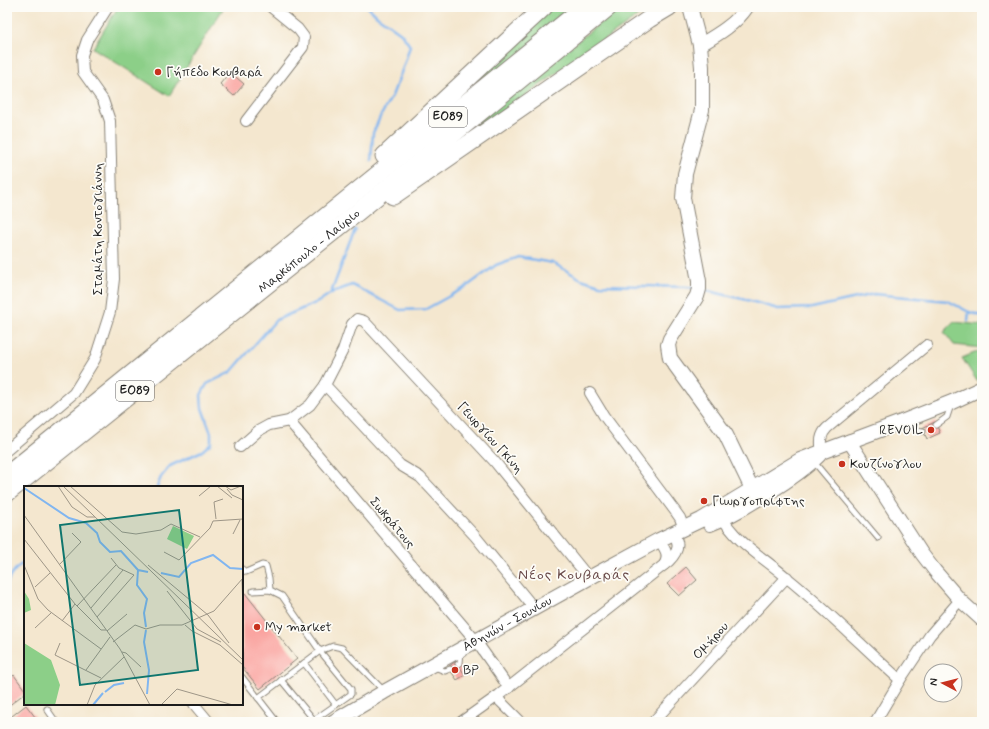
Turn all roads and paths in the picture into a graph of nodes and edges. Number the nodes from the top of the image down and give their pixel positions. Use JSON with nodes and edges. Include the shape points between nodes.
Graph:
{"nodes":[{"id":1,"x":108,"y":7,"type":"edge"},
{"id":2,"x":271,"y":7,"type":"edge"},
{"id":3,"x":544,"y":7,"type":"edge"},
{"id":4,"x":584,"y":7,"type":"edge"},
{"id":5,"x":609,"y":7,"type":"edge"},
{"id":6,"x":669,"y":7,"type":"edge"},
{"id":7,"x":690,"y":7,"type":"edge"},
{"id":8,"x":747,"y":7,"type":"edge"},
{"id":9,"x":700,"y":45,"type":"junction"},
{"id":10,"x":246,"y":122,"type":"dead end"},
{"id":11,"x":354,"y":215,"type":"junction"},
{"id":12,"x":312,"y":228,"type":"junction"},
{"id":13,"x":927,"y":345,"type":"dead end"},
{"id":14,"x":325,"y":385,"type":"junction"},
{"id":15,"x":982,"y":388,"type":"edge"},
{"id":16,"x":590,"y":393,"type":"dead end"},
{"id":17,"x":952,"y":402,"type":"junction"},
{"id":18,"x":289,"y":421,"type":"junction"},
{"id":19,"x":904,"y":421,"type":"junction"},
{"id":20,"x":936,"y":425,"type":"dead end"},
{"id":21,"x":923,"y":431,"type":"dead end"},
{"id":22,"x":849,"y":441,"type":"junction"},
{"id":23,"x":240,"y":447,"type":"dead end"},
{"id":24,"x":7,"y":450,"type":"edge"},
{"id":25,"x":818,"y":456,"type":"junction"},
{"id":26,"x":7,"y":475,"type":"edge"},
{"id":27,"x":7,"y":493,"type":"edge"},
{"id":28,"x":754,"y":494,"type":"junction"},
{"id":29,"x":720,"y":515,"type":"junction"},
{"id":30,"x":679,"y":531,"type":"junction"},
{"id":31,"x":878,"y":538,"type":"dead end"},
{"id":32,"x":659,"y":540,"type":"junction"},
{"id":33,"x":664,"y":565,"type":"junction"},
{"id":34,"x":243,"y":572,"type":"edge"},
{"id":35,"x":787,"y":577,"type":"junction"},
{"id":36,"x":590,"y":578,"type":"junction"},
{"id":37,"x":270,"y":590,"type":"junction"},
{"id":38,"x":253,"y":591,"type":"dead end"},
{"id":39,"x":960,"y":600,"type":"junction"},
{"id":40,"x":534,"y":608,"type":"junction"},
{"id":41,"x":982,"y":620,"type":"edge"},
{"id":42,"x":476,"y":641,"type":"junction"},
{"id":43,"x":461,"y":649,"type":"junction"},
{"id":44,"x":320,"y":651,"type":"junction"},
{"id":45,"x":304,"y":663,"type":"junction"},
{"id":46,"x":458,"y":664,"type":"dead end"},
{"id":47,"x":432,"y":665,"type":"junction"},
{"id":48,"x":450,"y":669,"type":"dead end"},
{"id":49,"x":243,"y":678,"type":"edge"},
{"id":50,"x":281,"y":680,"type":"junction"},
{"id":51,"x":900,"y":680,"type":"junction"},
{"id":52,"x":508,"y":688,"type":"junction"},
{"id":53,"x":384,"y":692,"type":"junction"},
{"id":54,"x":258,"y":698,"type":"junction"},
{"id":55,"x":496,"y":698,"type":"junction"},
{"id":56,"x":195,"y":705,"type":"edge"},
{"id":57,"x":336,"y":705,"type":"junction"},
{"id":58,"x":47,"y":709,"type":"dead end"},
{"id":59,"x":331,"y":718,"type":"edge"},
{"id":60,"x":312,"y":721,"type":"edge"},
{"id":61,"x":56,"y":722,"type":"edge"},
{"id":62,"x":209,"y":722,"type":"edge"},
{"id":63,"x":276,"y":722,"type":"edge"},
{"id":64,"x":461,"y":722,"type":"edge"},
{"id":65,"x":521,"y":722,"type":"edge"},
{"id":66,"x":653,"y":722,"type":"edge"},
{"id":67,"x":875,"y":722,"type":"edge"}],
"edges":[{"from":1,"to":24,"type":"street","name":"Σταμάτη Κοντογιάννη","via":[[87,40],[82,55],[83,72],[103,100],[110,121],[114,279],[110,312],[95,359],[74,393]]},
{"from":2,"to":10,"type":"street","via":[[298,29],[304,37],[303,47]]},
{"from":3,"to":12,"type":"highway","via":[[322,212]]},
{"from":4,"to":12,"type":"highway","name":"Μαρκόπουλο - Λαύριο","number":"ΕΟ89"},
{"from":5,"to":11,"type":"highway","name":"Μαρκόπουλο - Λαύριο","number":"ΕΟ89"},
{"from":6,"to":11,"type":"highway","via":[[391,198]]},
{"from":7,"to":9,"type":"main road"},
{"from":8,"to":9,"type":"street","via":[[722,31]]},
{"from":9,"to":28,"type":"main road","via":[[702,110],[685,174],[683,198],[699,290],[668,345],[670,358],[726,435]]},
{"from":11,"to":27,"type":"highway","name":"Μαρκόπουλο - Λαύριο","number":"ΕΟ89"},
{"from":12,"to":26,"type":"highway","name":"Μαρκόπουλο - Λαύριο","number":"ΕΟ89"},
{"from":13,"to":25,"type":"street","via":[[823,432]]},
{"from":14,"to":18,"type":"street","via":[[310,405]]},
{"from":14,"to":36,"type":"street","name":"Γεωργίου Γκίνη","via":[[343,350],[352,324],[358,319],[364,320],[495,462]]},
{"from":14,"to":40,"type":"street","via":[[400,465],[420,477],[475,536]]},
{"from":15,"to":17,"type":"main road","name":"Αθηνών - Σουνίου"},
{"from":16,"to":30,"type":"street","via":[[604,416],[680,518]]},
{"from":17,"to":19,"type":"main road","name":"Αθηνών - Σουνίου"},
{"from":17,"to":20,"type":"lane","via":[[947,417]]},
{"from":18,"to":23,"type":"street","via":[[269,425]]},
{"from":18,"to":42,"type":"street","name":"Σωκράτους"},
{"from":19,"to":21,"type":"lane","via":[[919,432]]},
{"from":19,"to":22,"type":"main road","name":"Αθηνών - Σουνίου"},
{"from":22,"to":25,"type":"main road","name":"Αθηνών - Σουνίου"},
{"from":22,"to":39,"type":"street","via":[[922,554]]},
{"from":25,"to":28,"type":"main road","name":"Αθηνών - Σουνίου","via":[[800,460]]},
{"from":25,"to":31,"type":"lane"},
{"from":28,"to":29,"type":"main road","name":"Αθηνών - Σουνίου"},
{"from":29,"to":30,"type":"main road","name":"Αθηνών - Σουνίου","via":[[706,526]]},
{"from":29,"to":35,"type":"street","via":[[738,538]]},
{"from":30,"to":32,"type":"main road","name":"Αθηνών - Σουνίου"},
{"from":30,"to":33,"type":"street","via":[[678,549]]},
{"from":32,"to":33,"type":"street","via":[[667,552]]},
{"from":32,"to":36,"type":"main road","name":"Αθηνών - Σουνίου"},
{"from":33,"to":52,"type":"street"},
{"from":34,"to":37,"type":"lane","via":[[266,566]]},
{"from":35,"to":51,"type":"street"},
{"from":35,"to":66,"type":"street","name":"Ομήρου"},
{"from":36,"to":40,"type":"main road","name":"Αθηνών - Σουνίου"},
{"from":37,"to":38,"type":"lane"},
{"from":37,"to":44,"type":"lane","via":[[282,596]]},
{"from":39,"to":41,"type":"street"},
{"from":39,"to":51,"type":"street","via":[[930,635]]},
{"from":40,"to":42,"type":"main road","name":"Αθηνών - Σουνίου"},
{"from":42,"to":43,"type":"main road","name":"Αθηνών - Σουνίου"},
{"from":42,"to":52,"type":"street","name":"Σωκράτους"},
{"from":43,"to":46,"type":"lane"},
{"from":43,"to":47,"type":"main road","name":"Αθηνών - Σουνίου"},
{"from":44,"to":45,"type":"lane"},
{"from":44,"to":53,"type":"lane","via":[[333,646],[342,648]]},
{"from":44,"to":57,"type":"lane","via":[[351,689],[351,694]]},
{"from":45,"to":50,"type":"lane"},
{"from":45,"to":57,"type":"lane"},
{"from":47,"to":48,"type":"lane","via":[[445,672]]},
{"from":47,"to":53,"type":"main road","name":"Αθηνών - Σουνίου"},
{"from":49,"to":54,"type":"lane"},
{"from":50,"to":54,"type":"lane"},
{"from":50,"to":60,"type":"lane"},
{"from":51,"to":67,"type":"street"},
{"from":52,"to":55,"type":"street"},
{"from":53,"to":59,"type":"main road","name":"Αθηνών - Σουνίου"},
{"from":54,"to":63,"type":"lane"},
{"from":55,"to":64,"type":"street"},
{"from":55,"to":65,"type":"street"},
{"from":56,"to":62,"type":"street"},
{"from":57,"to":59,"type":"lane"},
{"from":58,"to":61,"type":"lane"},
{"from":59,"to":60,"type":"lane"}]}
